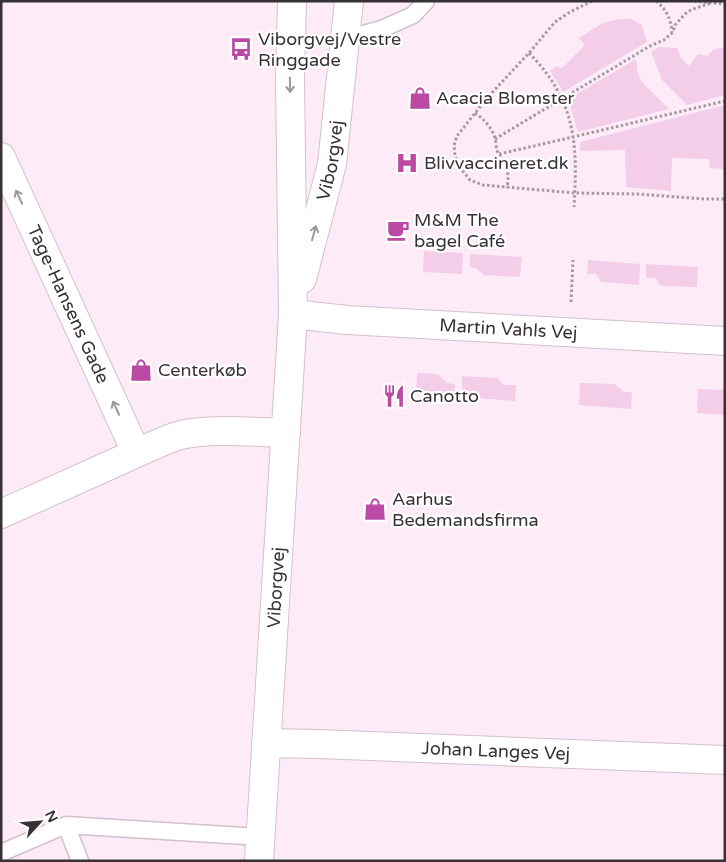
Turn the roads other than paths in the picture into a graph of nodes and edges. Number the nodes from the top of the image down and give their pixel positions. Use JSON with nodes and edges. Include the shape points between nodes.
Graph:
{"nodes":[{"id":1,"x":292,"y":1,"type":"edge"},
{"id":2,"x":349,"y":1,"type":"edge"},
{"id":3,"x":426,"y":1,"type":"edge"},
{"id":4,"x":345,"y":40,"type":"junction"},
{"id":5,"x":1,"y":157,"type":"edge"},
{"id":6,"x":293,"y":314,"type":"junction"},
{"id":7,"x":725,"y":341,"type":"edge"},
{"id":8,"x":286,"y":433,"type":"junction"},
{"id":9,"x":136,"y":452,"type":"junction"},
{"id":10,"x":1,"y":514,"type":"edge"},
{"id":11,"x":266,"y":743,"type":"junction"},
{"id":12,"x":725,"y":760,"type":"edge"},
{"id":13,"x":66,"y":825,"type":"junction"},
{"id":14,"x":259,"y":849,"type":"edge"},
{"id":15,"x":1,"y":853,"type":"edge"},
{"id":16,"x":80,"y":861,"type":"edge"}],
"edges":[{"from":1,"to":6,"type":"street","name":"Viborgvej","one_way":true},
{"from":2,"to":4,"type":"street","name":"Viborgvej"},
{"from":3,"to":4,"type":"lane","via":[[413,15]]},
{"from":6,"to":4,"type":"street","name":"Viborgvej","one_way":true,"via":[[332,164]]},
{"from":9,"to":5,"type":"street","name":"Tage-Hansens Gade","one_way":true},
{"from":6,"to":7,"type":"street","name":"Martin Vahls Vej","via":[[347,320]]},
{"from":6,"to":8,"type":"street","name":"Viborgvej"},
{"from":8,"to":9,"type":"street","via":[[196,432]]},
{"from":8,"to":11,"type":"street","name":"Viborgvej"},
{"from":9,"to":10,"type":"street"},
{"from":11,"to":12,"type":"street","name":"Johan Langes Vej"},
{"from":11,"to":14,"type":"street","name":"Viborgvej"},
{"from":13,"to":14,"type":"lane"},
{"from":13,"to":15,"type":"lane"},
{"from":13,"to":16,"type":"lane"}]}
